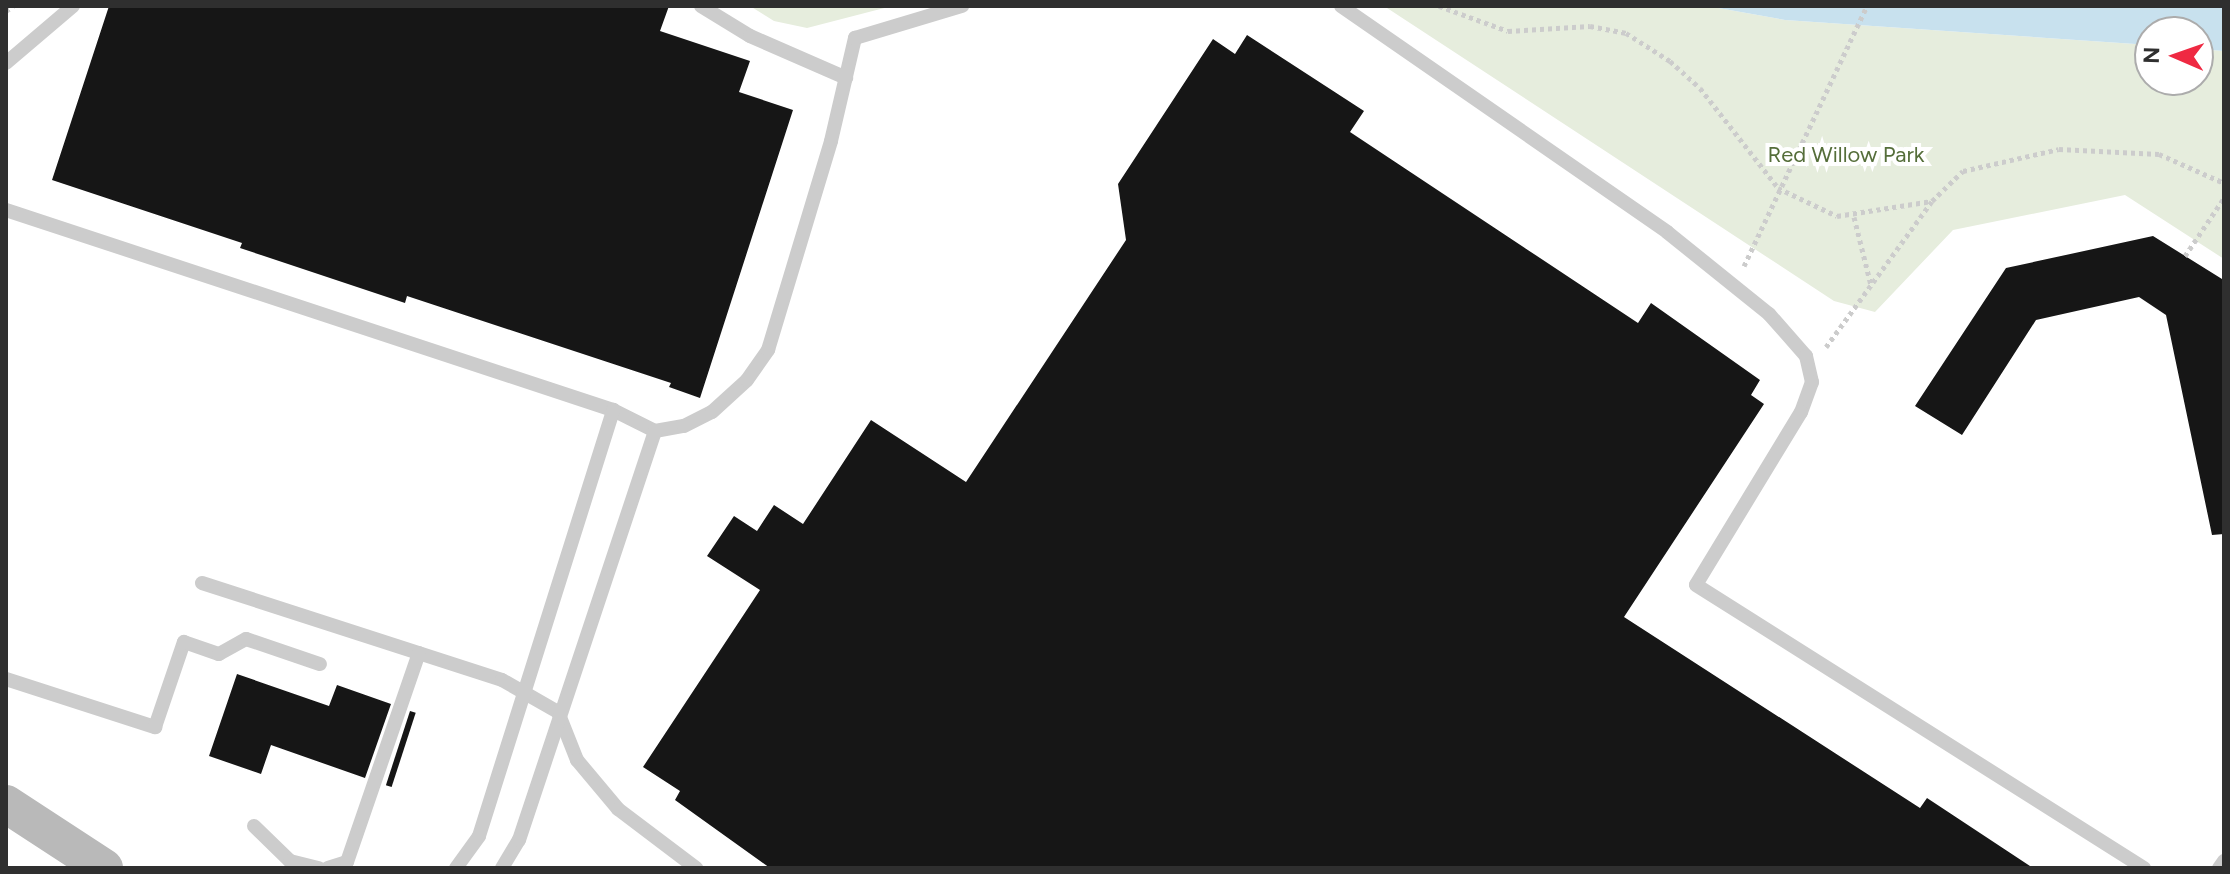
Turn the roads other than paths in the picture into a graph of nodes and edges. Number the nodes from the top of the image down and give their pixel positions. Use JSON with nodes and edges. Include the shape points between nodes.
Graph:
{"nodes":[{"id":1,"x":73,"y":6,"type":"edge"},
{"id":2,"x":701,"y":6,"type":"edge"},
{"id":3,"x":962,"y":6,"type":"edge"},
{"id":4,"x":1341,"y":6,"type":"edge"},
{"id":5,"x":6,"y":63,"type":"edge"},
{"id":6,"x":846,"y":78,"type":"junction"},
{"id":7,"x":6,"y":210,"type":"edge"},
{"id":8,"x":613,"y":410,"type":"junction"},
{"id":9,"x":655,"y":431,"type":"junction"},
{"id":10,"x":202,"y":583,"type":"dead end"},
{"id":11,"x":419,"y":653,"type":"junction"},
{"id":12,"x":320,"y":664,"type":"dead end"},
{"id":13,"x":6,"y":679,"type":"edge"},
{"id":14,"x":522,"y":693,"type":"junction"},
{"id":15,"x":558,"y":712,"type":"junction"},
{"id":16,"x":6,"y":804,"type":"edge"},
{"id":17,"x":254,"y":826,"type":"dead end"},
{"id":18,"x":2224,"y":861,"type":"edge"},
{"id":19,"x":104,"y":868,"type":"edge"},
{"id":20,"x":319,"y":868,"type":"edge"},
{"id":21,"x":328,"y":868,"type":"edge"},
{"id":22,"x":456,"y":868,"type":"edge"},
{"id":23,"x":502,"y":868,"type":"edge"},
{"id":24,"x":696,"y":868,"type":"edge"},
{"id":25,"x":2144,"y":868,"type":"edge"},
{"id":26,"x":2219,"y":868,"type":"edge"}],
"edges":[{"from":1,"to":5,"type":"lane"},
{"from":2,"to":6,"type":"lane","via":[[750,36]]},
{"from":3,"to":6,"type":"lane","via":[[855,38]]},
{"from":4,"to":25,"type":"lane","via":[[1667,232],[1769,314],[1806,356],[1812,382],[1801,412],[1696,585]]},
{"from":6,"to":9,"type":"lane","via":[[768,350],[747,380],[712,412],[684,426]]},
{"from":7,"to":8,"type":"lane"},
{"from":8,"to":9,"type":"lane"},
{"from":8,"to":14,"type":"lane"},
{"from":9,"to":15,"type":"lane"},
{"from":10,"to":11,"type":"lane"},
{"from":11,"to":14,"type":"lane","via":[[502,680]]},
{"from":11,"to":21,"type":"lane","via":[[347,862]]},
{"from":12,"to":13,"type":"lane","via":[[246,639],[219,654],[184,642],[155,727]]},
{"from":14,"to":15,"type":"lane"},
{"from":14,"to":22,"type":"lane","via":[[479,836]]},
{"from":15,"to":23,"type":"lane","via":[[519,840]]},
{"from":15,"to":24,"type":"lane","via":[[577,760],[618,809]]},
{"from":16,"to":19,"type":"main road"},
{"from":17,"to":20,"type":"lane","via":[[290,861]]},
{"from":18,"to":26,"type":"lane"}]}
